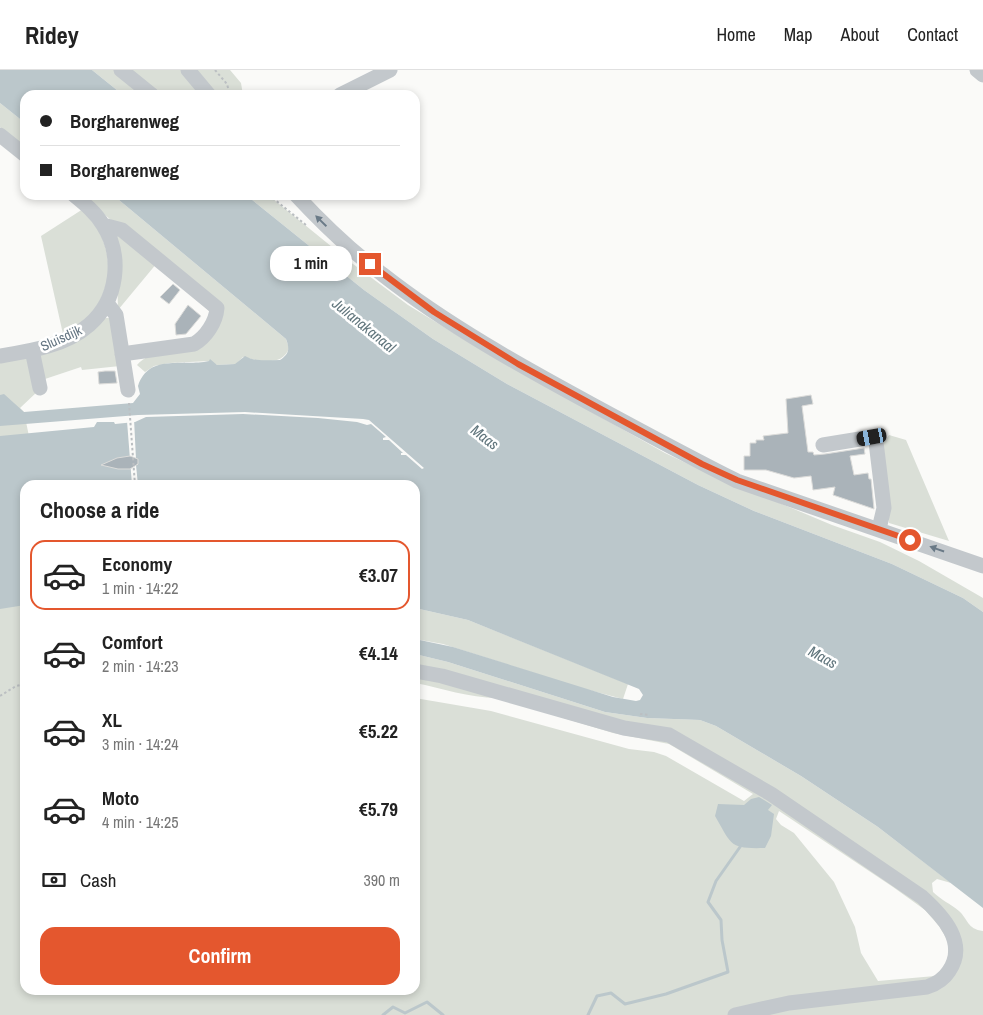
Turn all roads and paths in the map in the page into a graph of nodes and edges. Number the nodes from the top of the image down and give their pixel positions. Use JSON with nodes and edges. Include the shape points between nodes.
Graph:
{"nodes":[{"id":1,"x":121,"y":70,"type":"edge"},
{"id":2,"x":188,"y":70,"type":"edge"},
{"id":3,"x":215,"y":70,"type":"edge"},
{"id":4,"x":390,"y":70,"type":"edge"},
{"id":5,"x":976,"y":70,"type":"edge"},
{"id":6,"x":983,"y":75,"type":"edge"},
{"id":7,"x":146,"y":90,"type":"edge"},
{"id":8,"x":205,"y":90,"type":"edge"},
{"id":9,"x":229,"y":90,"type":"edge"},
{"id":10,"x":350,"y":90,"type":"edge"},
{"id":11,"x":0,"y":134,"type":"edge"},
{"id":12,"x":20,"y":151,"type":"edge"},
{"id":13,"x":80,"y":200,"type":"edge"},
{"id":14,"x":301,"y":200,"type":"edge"},
{"id":15,"x":103,"y":225,"type":"junction"},
{"id":16,"x":107,"y":303,"type":"junction"},
{"id":17,"x":32,"y":350,"type":"junction"},
{"id":18,"x":122,"y":354,"type":"junction"},
{"id":19,"x":0,"y":356,"type":"edge"},
{"id":20,"x":40,"y":388,"type":"dead end"},
{"id":21,"x":128,"y":394,"type":"joint"},
{"id":22,"x":823,"y":445,"type":"dead end"},
{"id":23,"x":135,"y":480,"type":"edge"},
{"id":24,"x":880,"y":529,"type":"junction"},
{"id":25,"x":983,"y":566,"type":"edge"},
{"id":26,"x":420,"y":672,"type":"edge"},
{"id":27,"x":20,"y":685,"type":"edge"},
{"id":28,"x":0,"y":696,"type":"edge"},
{"id":29,"x":640,"y":714,"type":"dead end"},
{"id":30,"x":645,"y":714,"type":"junction"},
{"id":31,"x":650,"y":715,"type":"dead end"},
{"id":32,"x":644,"y":720,"type":"dead end"},
{"id":33,"x":735,"y":1015,"type":"edge"}],
"edges":[{"from":1,"to":7,"type":"street"},
{"from":2,"to":8,"type":"street"},
{"from":3,"to":9,"type":"path"},
{"from":4,"to":10,"type":"street"},
{"from":5,"to":6,"type":"street"},
{"from":11,"to":12,"type":"street"},
{"from":13,"to":15,"type":"street","name":"Sluisdijk"},
{"from":24,"to":14,"type":"street","one_way":true,"via":[[737,480],[518,364],[434,312],[381,274]]},
{"from":15,"to":16,"type":"street","name":"Sluisdijk","via":[[111,240],[116,265]]},
{"from":15,"to":18,"type":"street","via":[[122,230],[218,308],[216,319],[200,341],[194,344]]},
{"from":16,"to":17,"type":"street","name":"Sluisdijk","via":[[89,325],[75,334]]},
{"from":16,"to":18,"type":"street","via":[[116,315]]},
{"from":17,"to":19,"type":"street","name":"Sluisdijk"},
{"from":17,"to":20,"type":"street"},
{"from":18,"to":21,"type":"street"},
{"from":21,"to":23,"type":"path"},
{"from":22,"to":24,"type":"street","via":[[872,437],[876,442],[884,508]]},
{"from":25,"to":24,"type":"street","one_way":true},
{"from":26,"to":33,"type":"street","via":[[624,728],[668,735],[771,794],[922,897],[947,923],[955,940],[954,964],[946,976],[927,987],[789,1003]]},
{"from":27,"to":28,"type":"path"},
{"from":29,"to":30,"type":"path"},
{"from":30,"to":31,"type":"path"},
{"from":30,"to":32,"type":"path"}]}
